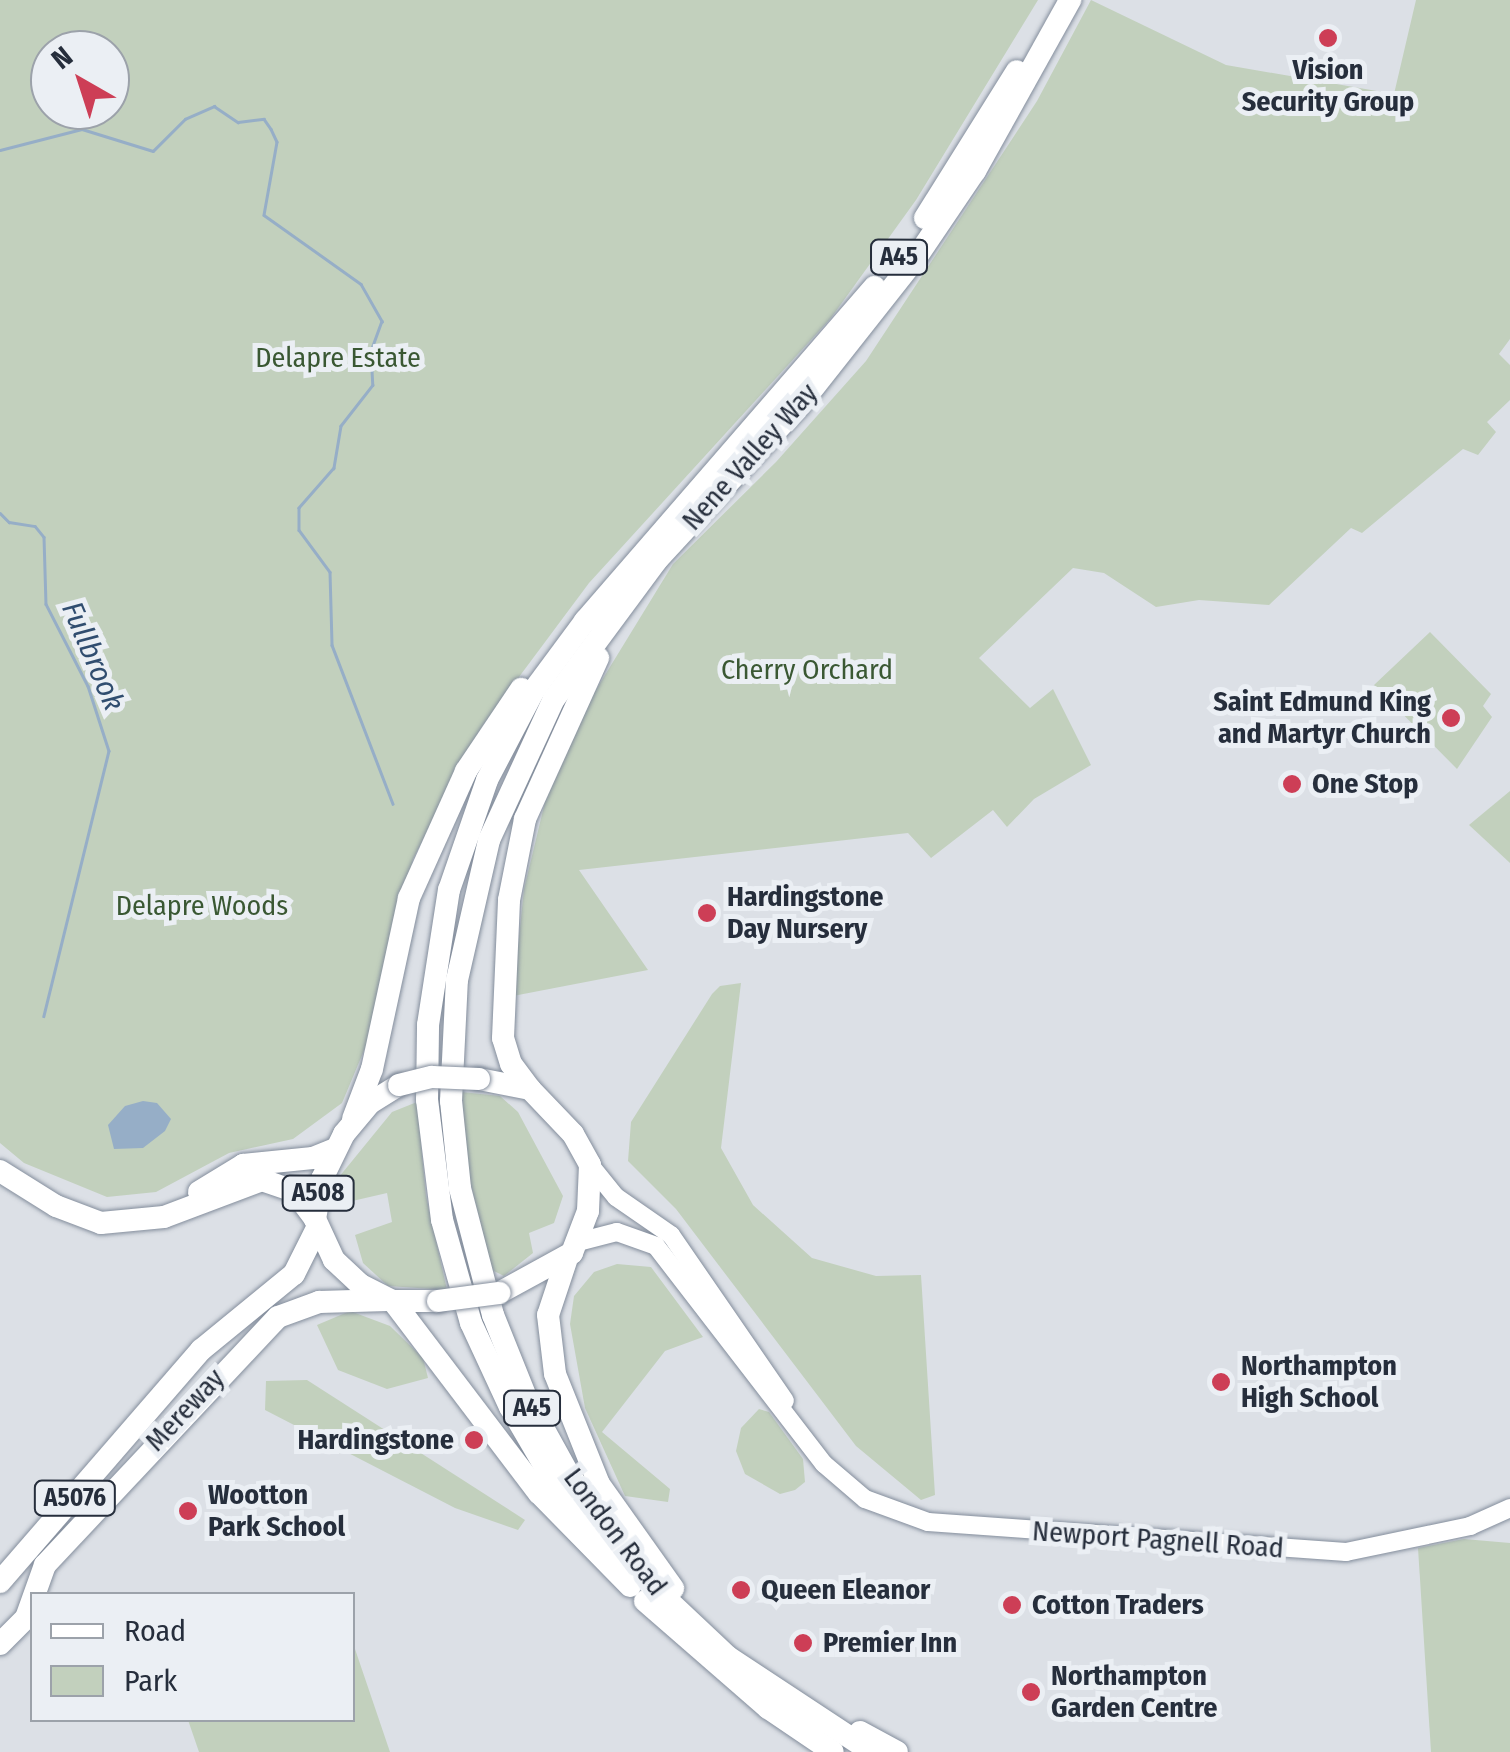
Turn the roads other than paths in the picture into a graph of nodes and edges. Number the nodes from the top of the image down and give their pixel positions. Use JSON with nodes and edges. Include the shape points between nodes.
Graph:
{"nodes":[{"id":1,"x":1054,"y":0,"type":"edge"},
{"id":2,"x":1070,"y":0,"type":"edge"},
{"id":3,"x":704,"y":486,"type":"junction"},
{"id":4,"x":656,"y":561,"type":"junction"},
{"id":5,"x":453,"y":927,"type":"junction"},
{"id":6,"x":530,"y":1089,"type":"junction"},
{"id":7,"x":353,"y":1119,"type":"junction"},
{"id":8,"x":334,"y":1149,"type":"junction"},
{"id":9,"x":590,"y":1165,"type":"junction"},
{"id":10,"x":0,"y":1171,"type":"edge"},
{"id":11,"x":164,"y":1217,"type":"junction"},
{"id":12,"x":316,"y":1223,"type":"junction"},
{"id":13,"x":573,"y":1250,"type":"junction"},
{"id":14,"x":390,"y":1301,"type":"junction"},
{"id":15,"x":819,"y":1458,"type":"junction"},
{"id":16,"x":1510,"y":1508,"type":"edge"},
{"id":17,"x":1470,"y":1526,"type":"junction"},
{"id":18,"x":1510,"y":1528,"type":"edge"},
{"id":19,"x":0,"y":1582,"type":"edge"},
{"id":20,"x":630,"y":1586,"type":"junction"},
{"id":21,"x":35,"y":1592,"type":"edge"},
{"id":22,"x":30,"y":1606,"type":"edge"},
{"id":23,"x":0,"y":1644,"type":"edge"},
{"id":24,"x":833,"y":1752,"type":"edge"},
{"id":25,"x":872,"y":1752,"type":"edge"},
{"id":26,"x":897,"y":1752,"type":"edge"}],
"edges":[{"from":1,"to":3,"type":"highway","name":"Nene Valley Way","number":"A45","via":[[1025,59],[905,249]]},
{"from":2,"to":4,"type":"highway","name":"Nene Valley Way","number":"A45","via":[[1036,70],[916,258],[799,406]]},
{"from":3,"to":5,"type":"highway","name":"Nene Valley Way","number":"A45","via":[[585,620],[534,690],[486,780]]},
{"from":3,"to":7,"type":"highway","via":[[631,554],[572,624],[466,771],[409,898],[372,1069]]},
{"from":4,"to":5,"type":"highway","name":"Nene Valley Way","number":"A45","via":[[564,685],[526,749]]},
{"from":4,"to":6,"type":"highway","via":[[574,704],[525,820],[509,900],[502,1008],[511,1064]]},
{"from":5,"to":20,"type":"highway","name":"London Road","number":"A45","via":[[427,1100],[455,1276],[532,1450]]},
{"from":5,"to":25,"type":"highway","name":"London Road","number":"A45","via":[[451,1102],[460,1188],[493,1315],[526,1397],[568,1473],[641,1575],[728,1657]]},
{"from":6,"to":7,"type":"highway","number":"A508","bridge":true,"via":[[432,1077],[399,1086]]},
{"from":6,"to":9,"type":"highway","via":[[572,1134]]},
{"from":7,"to":8,"type":"highway","number":"A508"},
{"from":8,"to":11,"type":"highway","number":"A508","via":[[236,1168]]},
{"from":8,"to":12,"type":"highway","number":"A508"},
{"from":9,"to":13,"type":"highway","via":[[591,1192]]},
{"from":9,"to":15,"type":"main road","name":"Newport Pagnell Road","via":[[616,1198],[686,1254]]},
{"from":10,"to":11,"type":"highway","number":"A508","via":[[56,1206],[101,1223]]},
{"from":11,"to":12,"type":"highway","number":"A508","via":[[262,1180],[294,1192]]},
{"from":12,"to":14,"type":"highway","number":"A508","via":[[346,1274]]},
{"from":12,"to":19,"type":"highway","name":"Mereway","number":"A5076","via":[[294,1274],[201,1350]]},
{"from":13,"to":14,"type":"highway","bridge":true,"via":[[499,1292]]},
{"from":13,"to":15,"type":"main road","name":"Newport Pagnell Road","via":[[617,1232],[656,1246]]},
{"from":13,"to":26,"type":"highway","via":[[548,1314],[555,1374],[580,1444],[622,1522],[663,1576],[745,1656]]},
{"from":14,"to":20,"type":"highway","via":[[539,1493]]},
{"from":14,"to":21,"type":"highway","name":"Mereway","number":"A5076","via":[[319,1302],[278,1317],[44,1565]]},
{"from":15,"to":17,"type":"main road","name":"Newport Pagnell Road","via":[[882,1508],[948,1525],[1324,1552]]},
{"from":16,"to":17,"type":"main road","name":"Newport Pagnell Road"},
{"from":17,"to":18,"type":"main road"},
{"from":20,"to":24,"type":"highway","name":"London Road","number":"A45","via":[[716,1666]]},
{"from":22,"to":23,"type":"highway","name":"Mereway","number":"A5076"}]}
